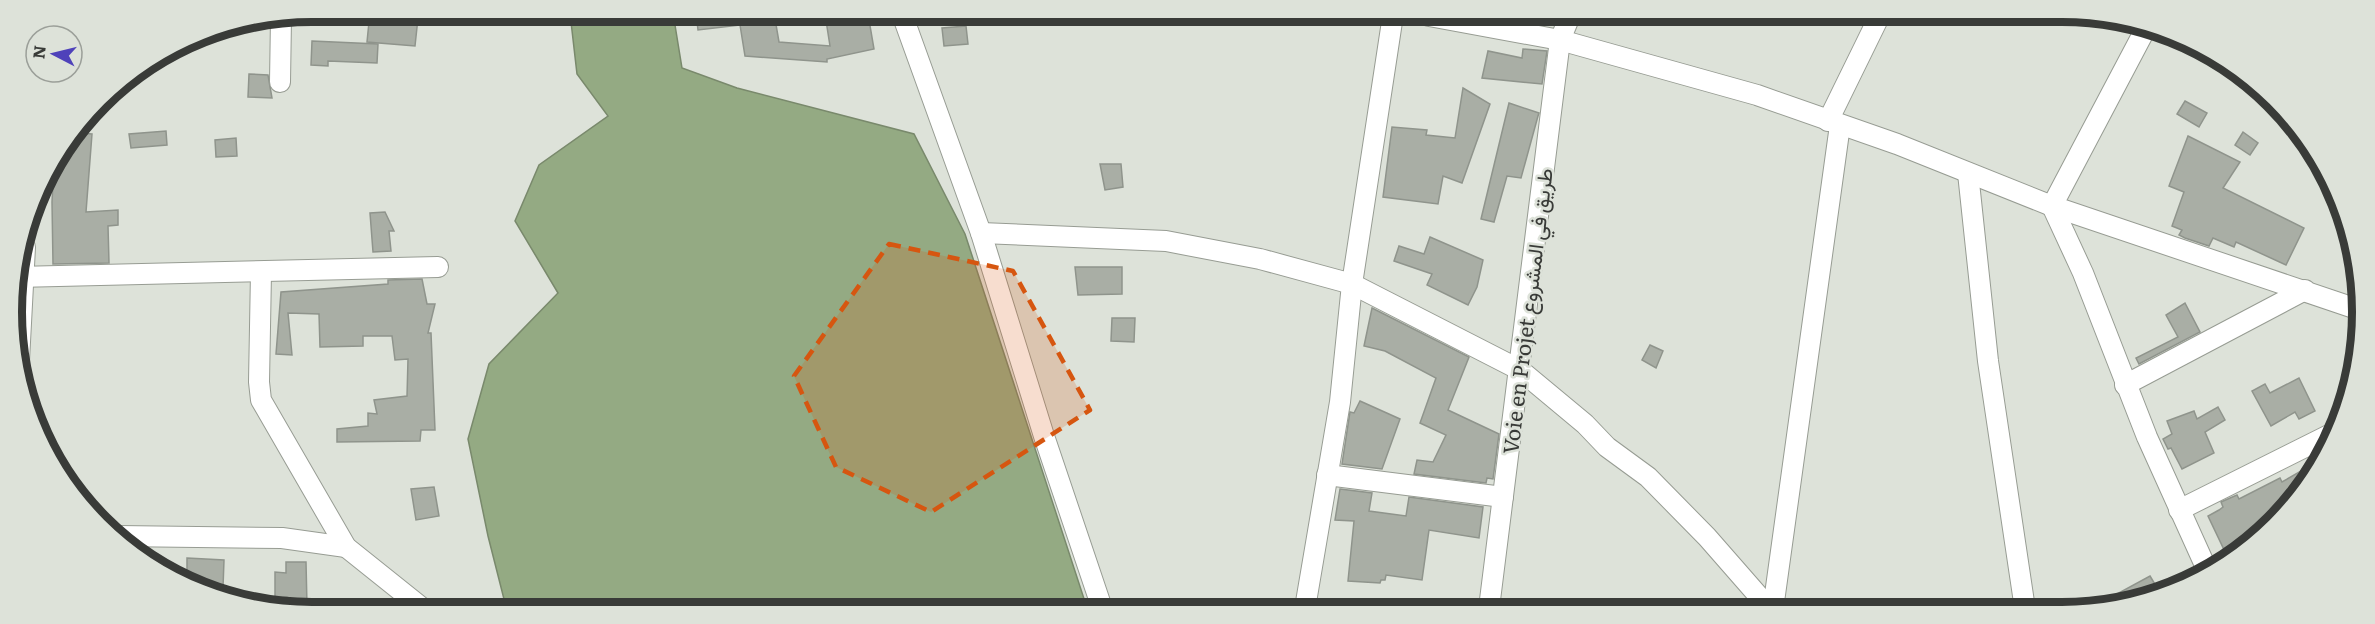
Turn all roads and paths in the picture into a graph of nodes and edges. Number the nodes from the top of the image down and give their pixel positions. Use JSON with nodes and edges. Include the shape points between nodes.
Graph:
{"nodes":[{"id":1,"x":905,"y":22,"type":"edge"},
{"id":2,"x":1392,"y":22,"type":"edge"},
{"id":3,"x":1466,"y":22,"type":"edge"},
{"id":4,"x":1568,"y":22,"type":"edge"},
{"id":5,"x":1877,"y":22,"type":"edge"},
{"id":6,"x":281,"y":24,"type":"edge"},
{"id":7,"x":2143,"y":34,"type":"edge"},
{"id":8,"x":1560,"y":40,"type":"junction"},
{"id":9,"x":280,"y":82,"type":"dead end"},
{"id":10,"x":1834,"y":123,"type":"junction"},
{"id":11,"x":1968,"y":173,"type":"junction"},
{"id":12,"x":2052,"y":206,"type":"junction"},
{"id":13,"x":981,"y":233,"type":"junction"},
{"id":14,"x":438,"y":267,"type":"dead end"},
{"id":15,"x":261,"y":272,"type":"junction"},
{"id":16,"x":25,"y":277,"type":"edge"},
{"id":17,"x":1352,"y":284,"type":"junction"},
{"id":18,"x":2305,"y":290,"type":"junction"},
{"id":19,"x":2352,"y":307,"type":"edge"},
{"id":20,"x":1520,"y":370,"type":"junction"},
{"id":21,"x":2125,"y":385,"type":"junction"},
{"id":22,"x":2324,"y":437,"type":"edge"},
{"id":23,"x":1328,"y":475,"type":"junction"},
{"id":24,"x":1503,"y":496,"type":"junction"},
{"id":25,"x":2179,"y":510,"type":"junction"},
{"id":26,"x":129,"y":536,"type":"edge"},
{"id":27,"x":346,"y":547,"type":"junction"},
{"id":28,"x":2205,"y":565,"type":"edge"},
{"id":29,"x":415,"y":602,"type":"edge"},
{"id":30,"x":1100,"y":602,"type":"edge"},
{"id":31,"x":1306,"y":602,"type":"edge"},
{"id":32,"x":1490,"y":602,"type":"edge"},
{"id":33,"x":1765,"y":602,"type":"edge"},
{"id":34,"x":1772,"y":602,"type":"edge"},
{"id":35,"x":2024,"y":602,"type":"edge"}],
"edges":[{"from":1,"to":13,"type":"street"},
{"from":2,"to":17,"type":"street"},
{"from":3,"to":8,"type":"street"},
{"from":4,"to":8,"type":"street","name":"Voie en Projet طريق في المشروع"},
{"from":5,"to":10,"type":"street"},
{"from":6,"to":9,"type":"street"},
{"from":7,"to":12,"type":"street"},
{"from":8,"to":10,"type":"street","via":[[1679,72]]},
{"from":8,"to":20,"type":"street","name":"Voie en Projet طريق في المشروع"},
{"from":10,"to":11,"type":"street"},
{"from":10,"to":34,"type":"street"},
{"from":11,"to":12,"type":"street"},
{"from":11,"to":35,"type":"street","via":[[1988,361]]},
{"from":12,"to":18,"type":"street"},
{"from":12,"to":21,"type":"street","via":[[2083,273]]},
{"from":13,"to":17,"type":"street","via":[[1166,241],[1260,259]]},
{"from":13,"to":30,"type":"street"},
{"from":14,"to":15,"type":"street"},
{"from":15,"to":16,"type":"street"},
{"from":15,"to":27,"type":"street","via":[[261,400]]},
{"from":17,"to":20,"type":"street"},
{"from":17,"to":23,"type":"street"},
{"from":18,"to":19,"type":"street"},
{"from":18,"to":21,"type":"street"},
{"from":20,"to":24,"type":"street","name":"Voie en Projet طريق في المشروع"},
{"from":20,"to":33,"type":"street","via":[[1607,447],[1648,477]]},
{"from":21,"to":25,"type":"street"},
{"from":22,"to":25,"type":"street"},
{"from":23,"to":24,"type":"street"},
{"from":23,"to":31,"type":"street"},
{"from":24,"to":32,"type":"street","name":"Voie en Projet طريق في المشروع"},
{"from":25,"to":28,"type":"street"},
{"from":26,"to":27,"type":"street","via":[[282,538]]},
{"from":27,"to":29,"type":"street"}]}
